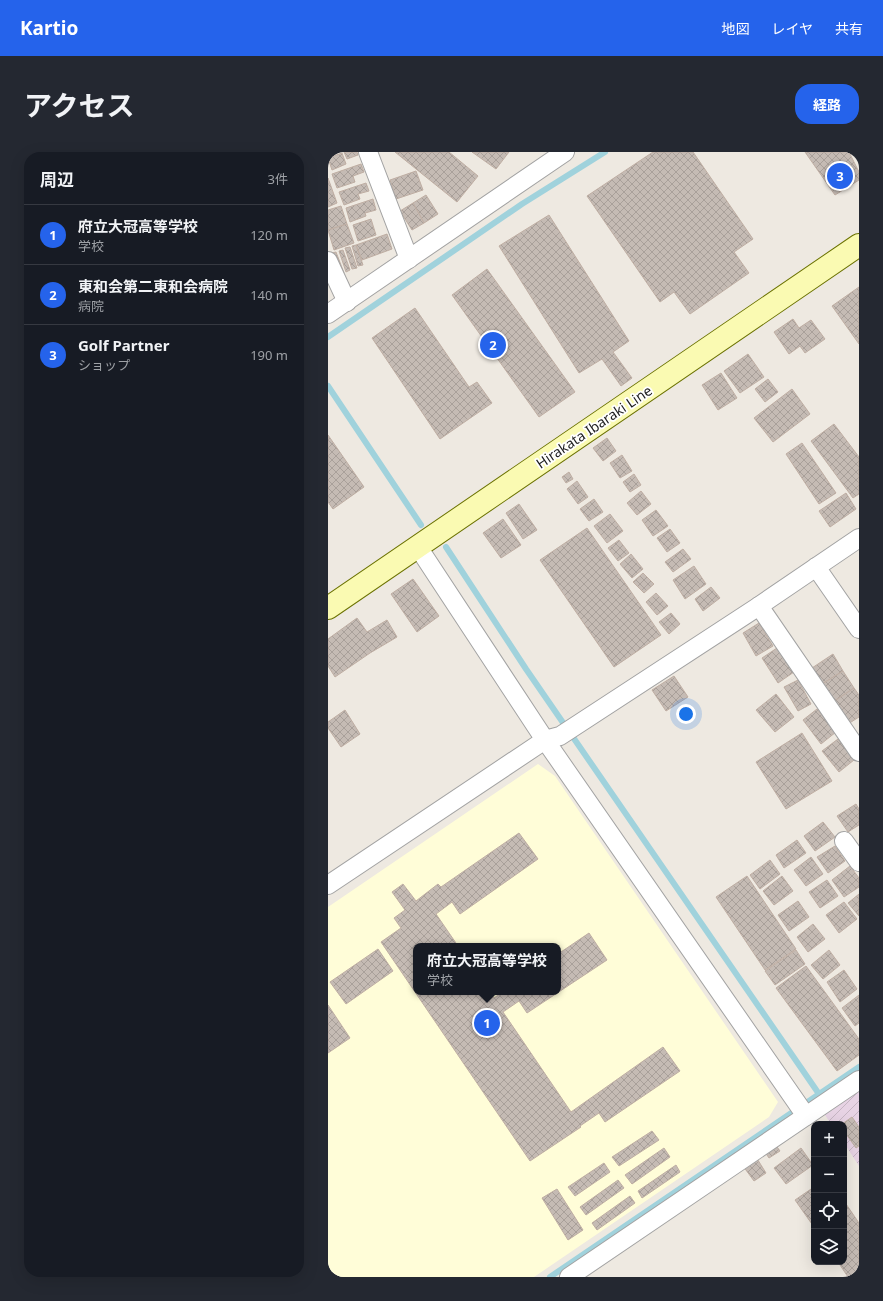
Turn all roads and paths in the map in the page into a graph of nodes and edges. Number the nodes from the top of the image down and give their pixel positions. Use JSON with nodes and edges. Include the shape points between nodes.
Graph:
{"nodes":[{"id":1,"x":368,"y":152,"type":"edge"},
{"id":2,"x":565,"y":152,"type":"edge"},
{"id":3,"x":859,"y":245,"type":"edge"},
{"id":4,"x":409,"y":259,"type":"junction"},
{"id":5,"x":328,"y":261,"type":"edge"},
{"id":6,"x":347,"y":302,"type":"junction"},
{"id":7,"x":328,"y":314,"type":"edge"},
{"id":8,"x":859,"y":538,"type":"edge"},
{"id":9,"x":418,"y":547,"type":"junction"},
{"id":10,"x":816,"y":567,"type":"junction"},
{"id":11,"x":759,"y":606,"type":"junction"},
{"id":12,"x":328,"y":608,"type":"edge"},
{"id":13,"x":859,"y":629,"type":"edge"},
{"id":14,"x":853,"y":729,"type":"edge"},
{"id":15,"x":545,"y":740,"type":"junction"},
{"id":16,"x":859,"y":752,"type":"edge"},
{"id":17,"x":844,"y":841,"type":"dead end"},
{"id":18,"x":859,"y":862,"type":"edge"},
{"id":19,"x":329,"y":881,"type":"edge"},
{"id":20,"x":859,"y":1080,"type":"edge"},
{"id":21,"x":806,"y":1116,"type":"junction"},
{"id":22,"x":569,"y":1277,"type":"edge"}],
"edges":[{"from":1,"to":4,"type":"street"},
{"from":2,"to":4,"type":"street"},
{"from":3,"to":9,"type":"main road","name":"Hirakata Ibaraki Line"},
{"from":4,"to":6,"type":"street"},
{"from":5,"to":6,"type":"street"},
{"from":6,"to":7,"type":"street"},
{"from":8,"to":10,"type":"street"},
{"from":9,"to":12,"type":"main road","name":"Hirakata Ibaraki Line"},
{"from":9,"to":15,"type":"street"},
{"from":10,"to":11,"type":"street"},
{"from":10,"to":13,"type":"street"},
{"from":11,"to":14,"type":"street"},
{"from":11,"to":15,"type":"street","via":[[560,736]]},
{"from":14,"to":16,"type":"street"},
{"from":15,"to":19,"type":"street"},
{"from":15,"to":21,"type":"street"},
{"from":17,"to":18,"type":"street"},
{"from":20,"to":21,"type":"street"},
{"from":21,"to":22,"type":"street"}]}
